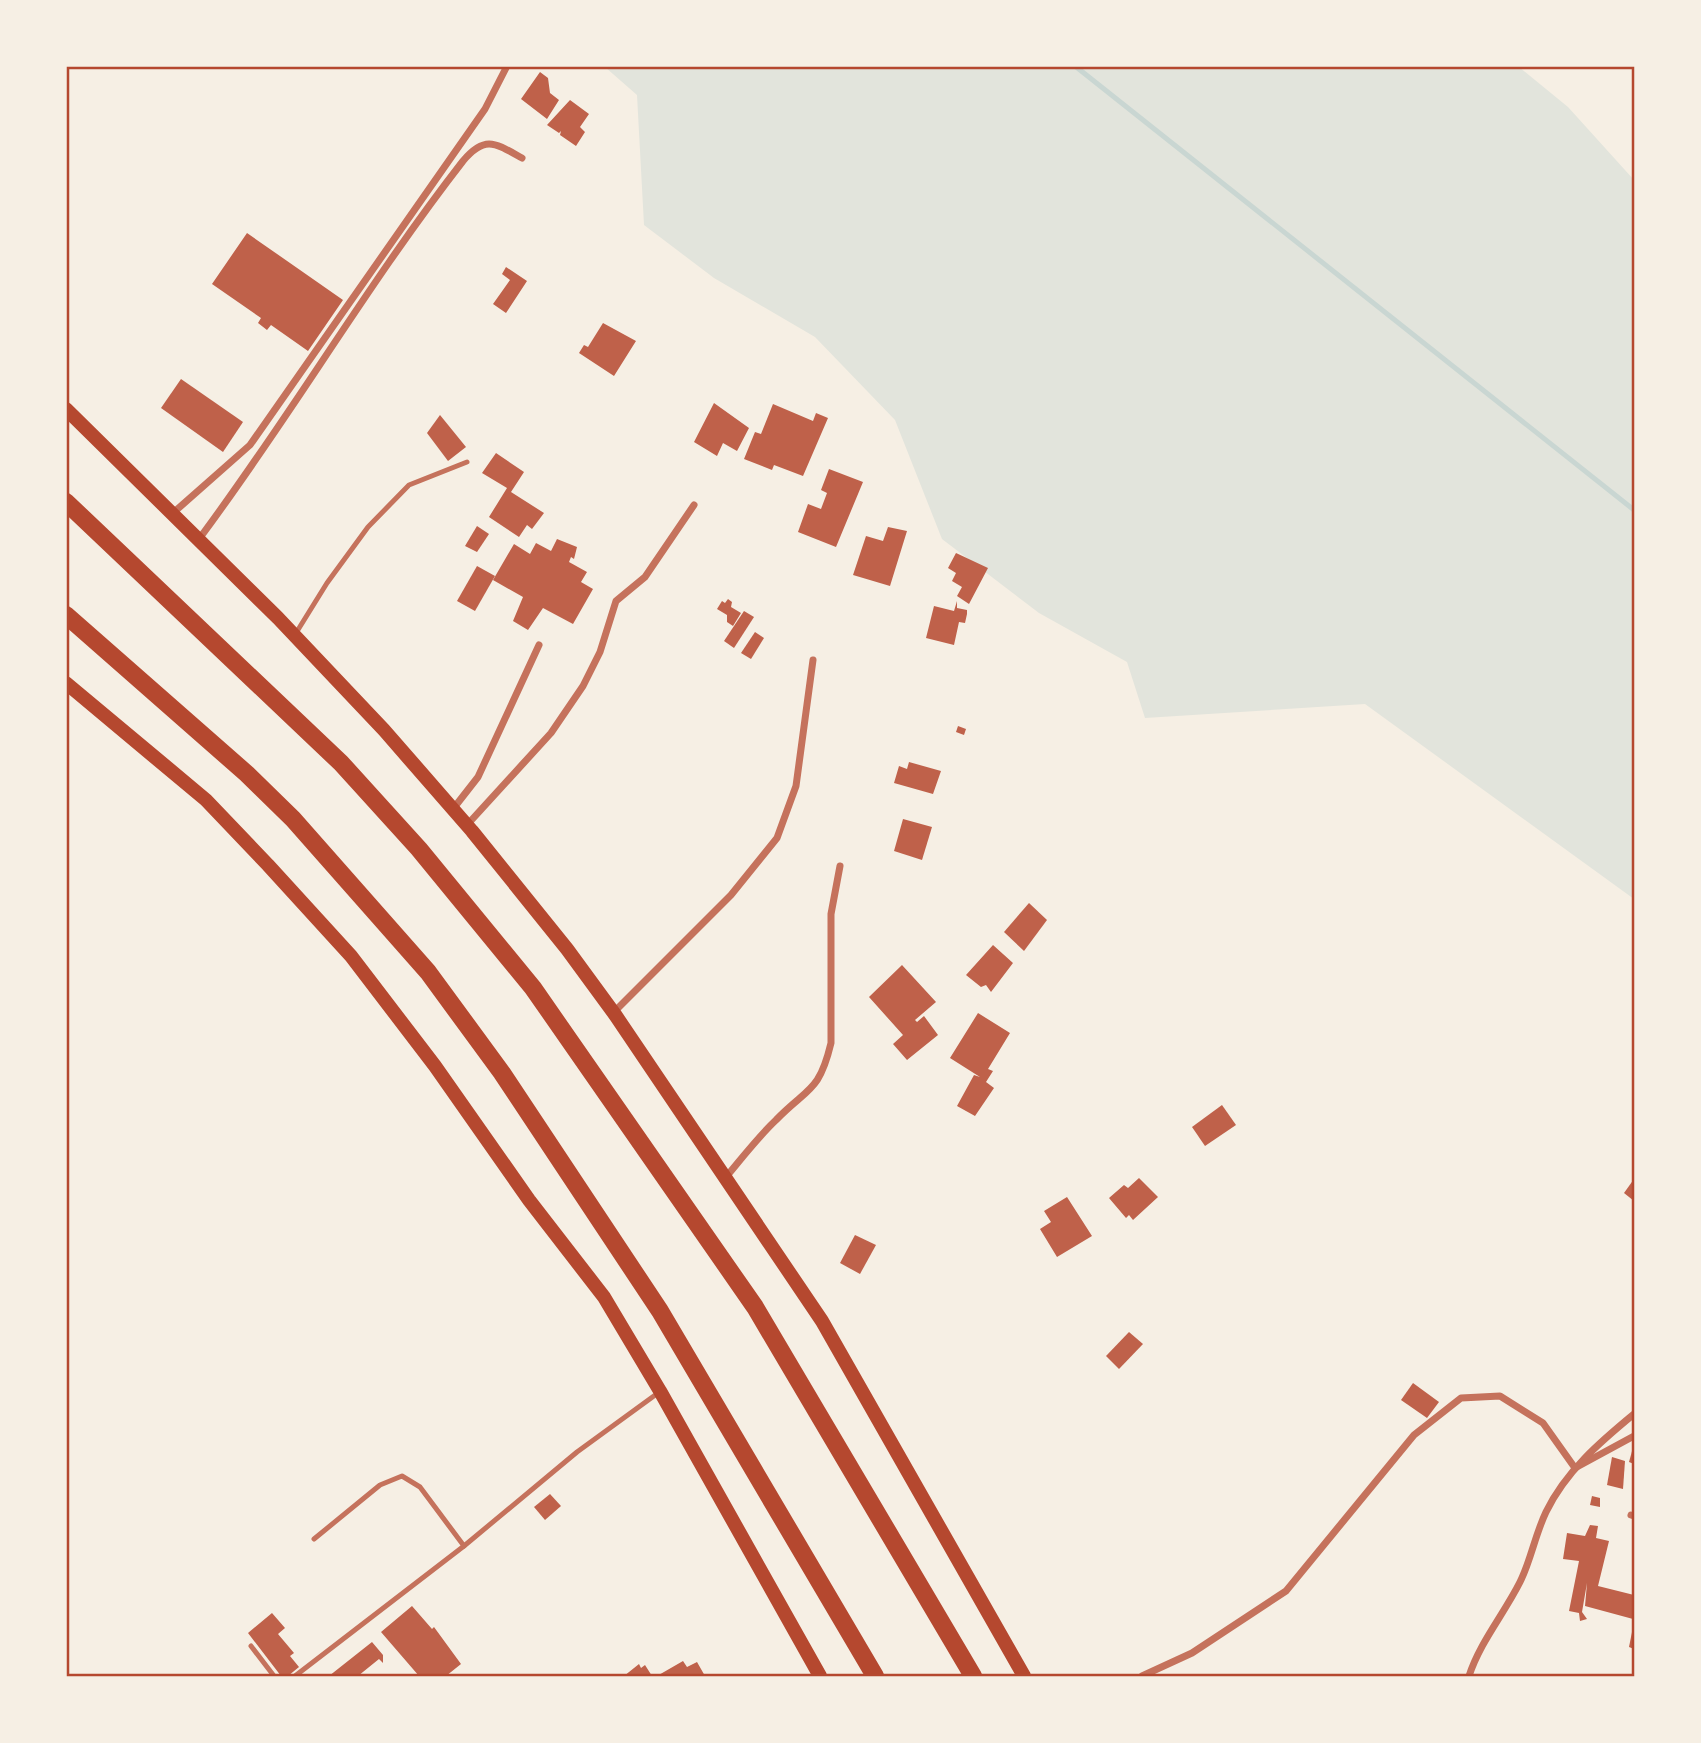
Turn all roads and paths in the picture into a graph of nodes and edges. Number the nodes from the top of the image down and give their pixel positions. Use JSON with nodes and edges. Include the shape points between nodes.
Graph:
{"nodes":[{"id":1,"x":507,"y":66,"type":"edge"},
{"id":2,"x":522,"y":158,"type":"dead end"},
{"id":3,"x":66,"y":409,"type":"edge"},
{"id":4,"x":467,"y":463,"type":"dead end"},
{"id":5,"x":66,"y":502,"type":"edge"},
{"id":6,"x":694,"y":505,"type":"dead end"},
{"id":7,"x":173,"y":513,"type":"junction"},
{"id":8,"x":199,"y":539,"type":"junction"},
{"id":9,"x":66,"y":615,"type":"edge"},
{"id":10,"x":295,"y":636,"type":"junction"},
{"id":11,"x":539,"y":645,"type":"dead end"},
{"id":12,"x":813,"y":660,"type":"dead end"},
{"id":13,"x":66,"y":682,"type":"edge"},
{"id":14,"x":453,"y":809,"type":"junction"},
{"id":15,"x":467,"y":825,"type":"junction"},
{"id":16,"x":840,"y":866,"type":"dead end"},
{"id":17,"x":613,"y":1012,"type":"junction"},
{"id":18,"x":726,"y":1177,"type":"junction"},
{"id":19,"x":660,"y":1391,"type":"junction"},
{"id":20,"x":1634,"y":1414,"type":"edge"},
{"id":21,"x":1634,"y":1436,"type":"edge"},
{"id":22,"x":1575,"y":1468,"type":"junction"},
{"id":23,"x":314,"y":1539,"type":"dead end"},
{"id":24,"x":464,"y":1546,"type":"junction"},
{"id":25,"x":251,"y":1646,"type":"dead end"},
{"id":26,"x":274,"y":1676,"type":"edge"},
{"id":27,"x":295,"y":1676,"type":"edge"},
{"id":28,"x":820,"y":1676,"type":"edge"},
{"id":29,"x":875,"y":1676,"type":"edge"},
{"id":30,"x":973,"y":1676,"type":"edge"},
{"id":31,"x":1024,"y":1676,"type":"edge"},
{"id":32,"x":1142,"y":1676,"type":"edge"},
{"id":33,"x":1469,"y":1676,"type":"edge"}],
"edges":[{"from":1,"to":7,"type":"street","via":[[485,109],[250,444]]},
{"from":2,"to":8,"type":"street","via":[[498,145],[475,146],[392,258]]},
{"from":3,"to":7,"type":"main road"},
{"from":4,"to":10,"type":"lane","via":[[409,485],[369,527]]},
{"from":5,"to":30,"type":"highway","via":[[341,764],[419,849],[533,988],[755,1307]]},
{"from":6,"to":15,"type":"street","via":[[645,577],[616,601],[600,652],[551,733]]},
{"from":7,"to":8,"type":"main road"},
{"from":8,"to":10,"type":"main road"},
{"from":9,"to":29,"type":"highway","via":[[293,819],[428,972],[502,1073],[660,1311]]},
{"from":10,"to":14,"type":"main road"},
{"from":11,"to":14,"type":"street","via":[[478,777]]},
{"from":12,"to":17,"type":"street","via":[[796,786],[777,838],[730,895]]},
{"from":13,"to":19,"type":"main road","via":[[206,800],[351,956],[604,1297]]},
{"from":14,"to":15,"type":"main road"},
{"from":15,"to":17,"type":"main road"},
{"from":16,"to":18,"type":"street","via":[[831,914],[831,1042],[826,1061],[811,1091],[776,1119]]},
{"from":17,"to":18,"type":"main road"},
{"from":18,"to":31,"type":"main road","via":[[822,1321]]},
{"from":19,"to":24,"type":"lane","via":[[577,1452]]},
{"from":19,"to":28,"type":"main road"},
{"from":20,"to":22,"type":"street"},
{"from":21,"to":22,"type":"street"},
{"from":22,"to":32,"type":"street","via":[[1543,1423],[1500,1396],[1461,1398],[1414,1435],[1286,1591],[1192,1653]]},
{"from":22,"to":33,"type":"street","via":[[1546,1513],[1519,1583]]},
{"from":23,"to":24,"type":"lane","via":[[380,1485],[402,1476],[420,1487]]},
{"from":24,"to":27,"type":"lane"},
{"from":25,"to":26,"type":"lane"}]}
